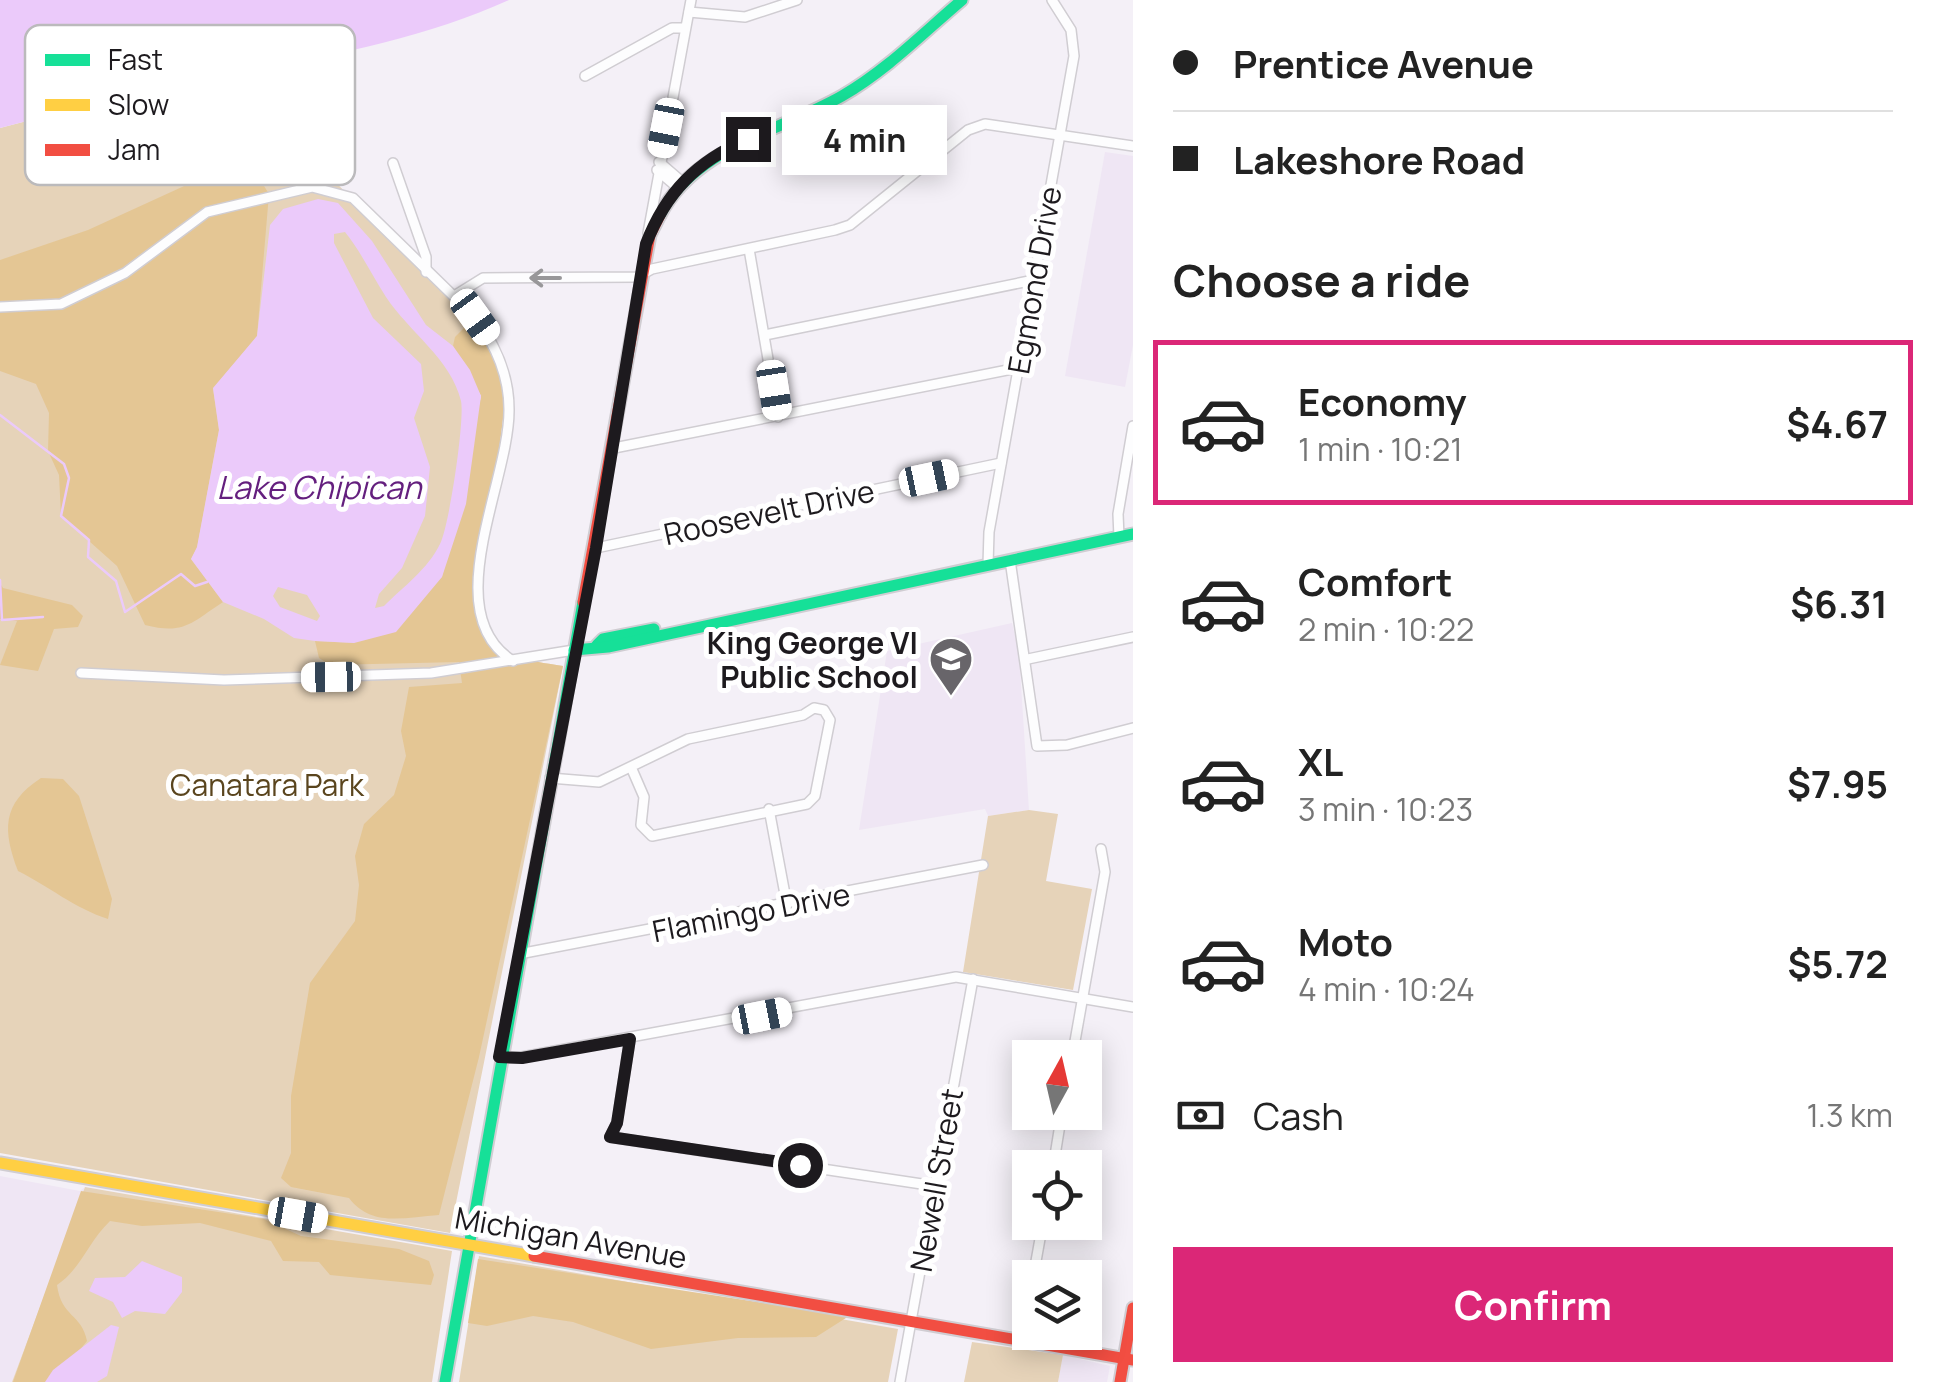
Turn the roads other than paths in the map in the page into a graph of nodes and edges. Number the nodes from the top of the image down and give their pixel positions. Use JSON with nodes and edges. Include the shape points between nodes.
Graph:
{"nodes":[{"id":1,"x":691,"y":0,"type":"edge"},
{"id":2,"x":796,"y":0,"type":"edge"},
{"id":3,"x":962,"y":0,"type":"edge"},
{"id":4,"x":1052,"y":0,"type":"edge"},
{"id":5,"x":689,"y":12,"type":"junction"},
{"id":6,"x":685,"y":28,"type":"junction"},
{"id":7,"x":585,"y":76,"type":"dead end"},
{"id":8,"x":1060,"y":133,"type":"junction"},
{"id":9,"x":1133,"y":146,"type":"edge"},
{"id":10,"x":393,"y":163,"type":"dead end"},
{"id":11,"x":658,"y":166,"type":"junction"},
{"id":12,"x":679,"y":184,"type":"junction"},
{"id":13,"x":646,"y":244,"type":"junction"},
{"id":14,"x":749,"y":249,"type":"junction"},
{"id":15,"x":426,"y":272,"type":"junction"},
{"id":16,"x":642,"y":274,"type":"junction"},
{"id":17,"x":1034,"y":280,"type":"junction"},
{"id":18,"x":454,"y":296,"type":"junction"},
{"id":19,"x":0,"y":307,"type":"edge"},
{"id":20,"x":764,"y":335,"type":"junction"},
{"id":21,"x":1018,"y":368,"type":"junction"},
{"id":22,"x":778,"y":417,"type":"junction"},
{"id":23,"x":1133,"y":426,"type":"edge"},
{"id":24,"x":614,"y":448,"type":"junction"},
{"id":25,"x":1002,"y":463,"type":"junction"},
{"id":26,"x":1126,"y":536,"type":"edge"},
{"id":27,"x":596,"y":548,"type":"junction"},
{"id":28,"x":1010,"y":560,"type":"junction"},
{"id":29,"x":988,"y":565,"type":"junction"},
{"id":30,"x":1133,"y":637,"type":"edge"},
{"id":31,"x":574,"y":650,"type":"junction"},
{"id":32,"x":1028,"y":659,"type":"junction"},
{"id":33,"x":513,"y":661,"type":"junction"},
{"id":34,"x":82,"y":673,"type":"dead end"},
{"id":35,"x":1133,"y":728,"type":"edge"},
{"id":36,"x":631,"y":767,"type":"junction"},
{"id":37,"x":550,"y":778,"type":"junction"},
{"id":38,"x":769,"y":809,"type":"junction"},
{"id":39,"x":1102,"y":850,"type":"dead end"},
{"id":40,"x":983,"y":866,"type":"dead end"},
{"id":41,"x":787,"y":904,"type":"junction"},
{"id":42,"x":518,"y":954,"type":"junction"},
{"id":43,"x":973,"y":979,"type":"junction"},
{"id":44,"x":1082,"y":998,"type":"junction"},
{"id":45,"x":1133,"y":1007,"type":"edge"},
{"id":46,"x":630,"y":1039,"type":"junction"},
{"id":47,"x":1075,"y":1040,"type":"edge"},
{"id":48,"x":499,"y":1057,"type":"junction"},
{"id":49,"x":0,"y":1163,"type":"edge"},
{"id":50,"x":935,"y":1186,"type":"junction"},
{"id":51,"x":467,"y":1244,"type":"junction"},
{"id":52,"x":1133,"y":1308,"type":"edge"},
{"id":53,"x":910,"y":1322,"type":"junction"},
{"id":54,"x":1012,"y":1339,"type":"edge"},
{"id":55,"x":1068,"y":1350,"type":"edge"},
{"id":56,"x":1130,"y":1362,"type":"edge"},
{"id":57,"x":445,"y":1382,"type":"edge"},
{"id":58,"x":900,"y":1382,"type":"edge"},
{"id":59,"x":1120,"y":1382,"type":"edge"}],
"edges":[{"from":1,"to":5,"type":"street"},
{"from":2,"to":5,"type":"street","via":[[736,18]]},
{"from":3,"to":12,"type":"main road","via":[[843,96],[716,154]]},
{"from":4,"to":8,"type":"street","name":"Egmond Drive","via":[[1074,48]]},
{"from":5,"to":6,"type":"street"},
{"from":6,"to":7,"type":"street","via":[[672,28]]},
{"from":6,"to":11,"type":"street"},
{"from":8,"to":9,"type":"street"},
{"from":8,"to":14,"type":"street","via":[[1000,124],[968,130],[850,224]]},
{"from":8,"to":17,"type":"street","name":"Egmond Drive"},
{"from":10,"to":15,"type":"street"},
{"from":11,"to":12,"type":"street"},
{"from":11,"to":13,"type":"street"},
{"from":12,"to":13,"type":"main road"},
{"from":13,"to":16,"type":"main road"},
{"from":14,"to":16,"type":"street"},
{"from":14,"to":20,"type":"street"},
{"from":15,"to":18,"type":"street"},
{"from":15,"to":19,"type":"street","via":[[353,198],[298,188],[207,212],[126,273],[61,304]]},
{"from":16,"to":18,"type":"street","one_way":true,"via":[[482,278]]},
{"from":16,"to":24,"type":"main road"},
{"from":17,"to":20,"type":"street"},
{"from":17,"to":21,"type":"street","name":"Egmond Drive"},
{"from":18,"to":33,"type":"street","via":[[489,336],[505,377],[508,426],[477,612],[491,644]]},
{"from":20,"to":22,"type":"street"},
{"from":21,"to":22,"type":"street"},
{"from":21,"to":25,"type":"street","name":"Egmond Drive"},
{"from":22,"to":24,"type":"street"},
{"from":23,"to":26,"type":"street","via":[[1118,514]]},
{"from":24,"to":27,"type":"main road"},
{"from":25,"to":27,"type":"street","name":"Roosevelt Drive"},
{"from":25,"to":29,"type":"street","name":"Egmond Drive"},
{"from":26,"to":28,"type":"main road"},
{"from":27,"to":31,"type":"main road"},
{"from":28,"to":29,"type":"main road"},
{"from":28,"to":32,"type":"street"},
{"from":29,"to":31,"type":"main road"},
{"from":30,"to":32,"type":"street"},
{"from":31,"to":33,"type":"street"},
{"from":31,"to":37,"type":"main road"},
{"from":32,"to":35,"type":"street","via":[[1038,746]]},
{"from":33,"to":34,"type":"street","via":[[431,673],[244,680]]},
{"from":36,"to":37,"type":"street","via":[[599,782]]},
{"from":36,"to":38,"type":"street","via":[[644,797],[641,825],[652,836]]},
{"from":36,"to":38,"type":"street","via":[[688,739],[824,710],[830,722],[814,800]]},
{"from":37,"to":42,"type":"main road"},
{"from":38,"to":41,"type":"street"},
{"from":39,"to":44,"type":"street"},
{"from":40,"to":41,"type":"street","name":"Flamingo Drive"},
{"from":41,"to":42,"type":"street","name":"Flamingo Drive"},
{"from":42,"to":48,"type":"main road"},
{"from":43,"to":44,"type":"street"},
{"from":43,"to":46,"type":"street"},
{"from":43,"to":50,"type":"street","name":"Newell Street"},
{"from":44,"to":45,"type":"street"},
{"from":44,"to":47,"type":"street"},
{"from":46,"to":48,"type":"street"},
{"from":46,"to":50,"type":"street","via":[[610,1137]]},
{"from":48,"to":51,"type":"main road"},
{"from":49,"to":51,"type":"main road","name":"Michigan Avenue"},
{"from":50,"to":53,"type":"street","name":"Newell Street"},
{"from":51,"to":53,"type":"main road","name":"Michigan Avenue"},
{"from":51,"to":57,"type":"main road"},
{"from":52,"to":56,"type":"main road"},
{"from":53,"to":54,"type":"main road","name":"Michigan Avenue"},
{"from":53,"to":58,"type":"street","name":"Newell Street"},
{"from":55,"to":56,"type":"main road","name":"Michigan Avenue"},
{"from":56,"to":59,"type":"main road"}]}
